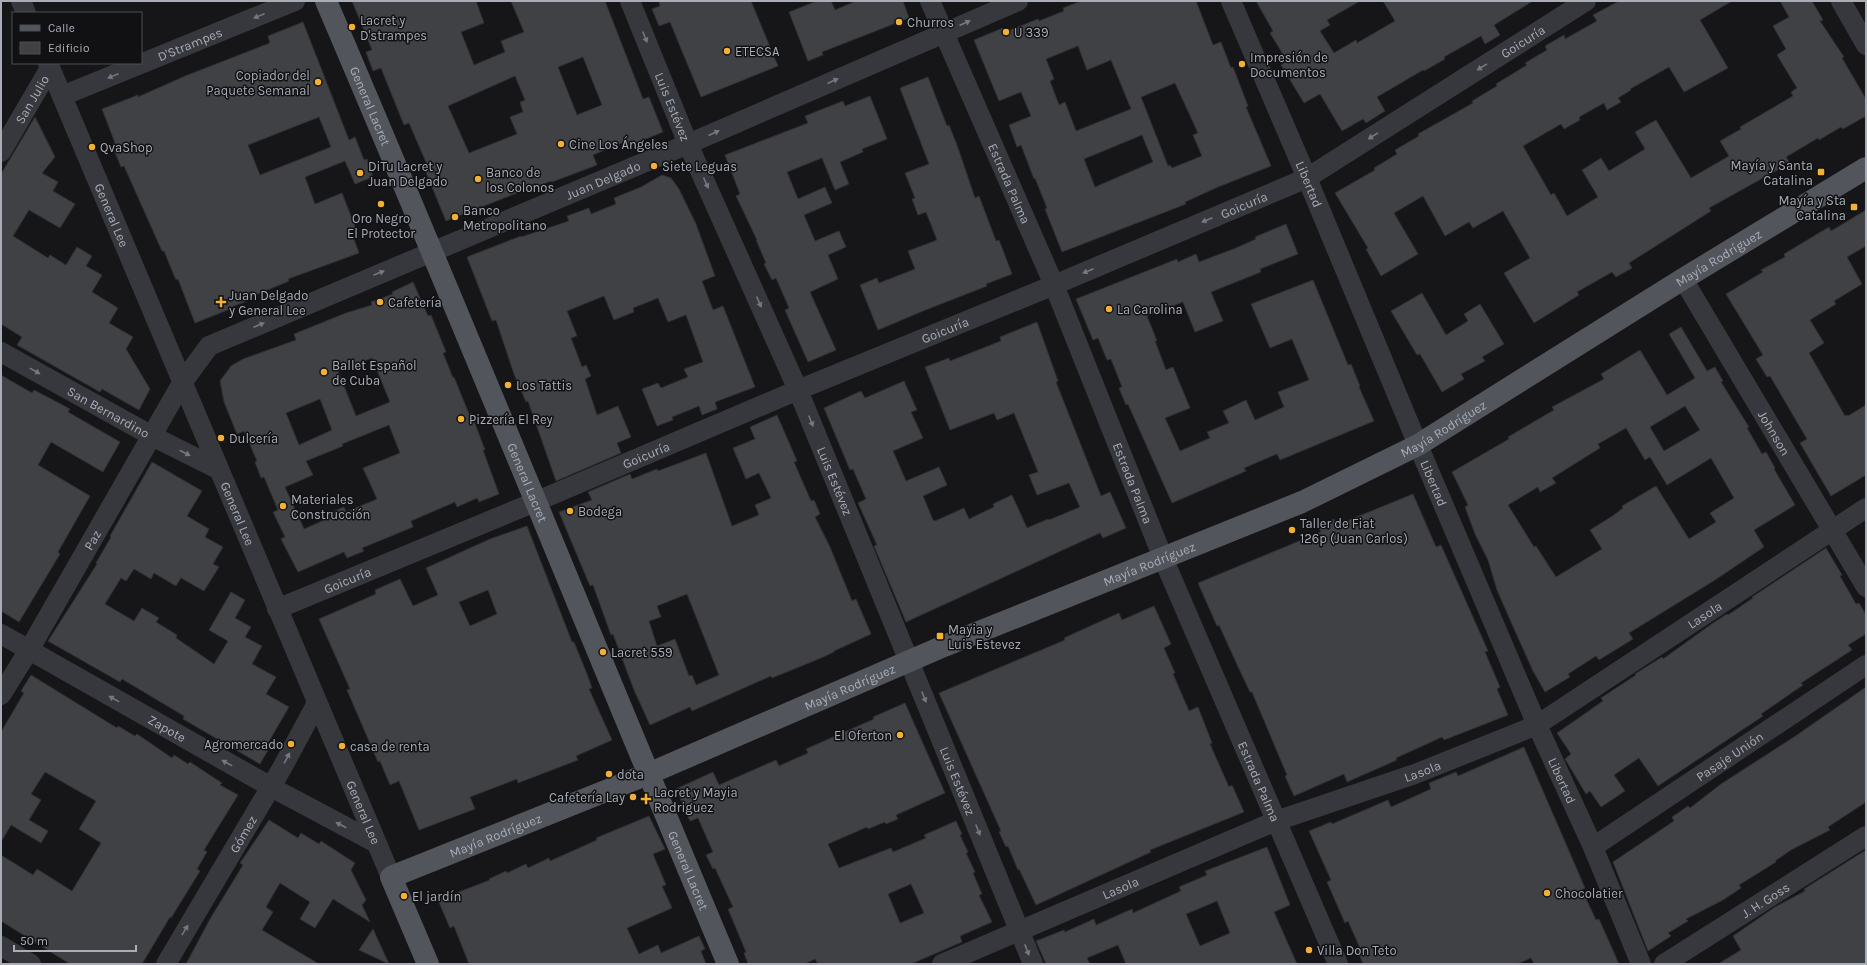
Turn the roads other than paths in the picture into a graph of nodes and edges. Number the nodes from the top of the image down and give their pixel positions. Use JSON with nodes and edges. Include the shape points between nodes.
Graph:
{"nodes":[{"id":1,"x":21,"y":1,"type":"edge"},
{"id":2,"x":295,"y":1,"type":"edge"},
{"id":3,"x":326,"y":1,"type":"edge"},
{"id":4,"x":630,"y":1,"type":"edge"},
{"id":5,"x":930,"y":1,"type":"edge"},
{"id":6,"x":1018,"y":1,"type":"edge"},
{"id":7,"x":1231,"y":1,"type":"edge"},
{"id":8,"x":1586,"y":1,"type":"edge"},
{"id":9,"x":1841,"y":1,"type":"edge"},
{"id":10,"x":26,"y":12,"type":"edge"},
{"id":11,"x":943,"y":33,"type":"junction"},
{"id":12,"x":1866,"y":45,"type":"edge"},
{"id":13,"x":142,"y":63,"type":"edge"},
{"id":14,"x":140,"y":64,"type":"edge"},
{"id":15,"x":49,"y":65,"type":"edge"},
{"id":16,"x":62,"y":96,"type":"junction"},
{"id":17,"x":688,"y":144,"type":"junction"},
{"id":18,"x":2,"y":150,"type":"edge"},
{"id":19,"x":1866,"y":168,"type":"edge"},
{"id":20,"x":1307,"y":178,"type":"junction"},
{"id":21,"x":433,"y":251,"type":"junction"},
{"id":22,"x":1683,"y":279,"type":"junction"},
{"id":23,"x":1054,"y":285,"type":"junction"},
{"id":24,"x":216,"y":343,"type":"junction"},
{"id":25,"x":1,"y":352,"type":"edge"},
{"id":26,"x":173,"y":360,"type":"junction"},
{"id":27,"x":182,"y":383,"type":"junction"},
{"id":28,"x":798,"y":390,"type":"junction"},
{"id":29,"x":152,"y":436,"type":"junction"},
{"id":30,"x":1418,"y":445,"type":"junction"},
{"id":31,"x":218,"y":469,"type":"junction"},
{"id":32,"x":535,"y":502,"type":"junction"},
{"id":33,"x":1866,"y":508,"type":"edge"},
{"id":34,"x":1831,"y":530,"type":"junction"},
{"id":35,"x":1163,"y":558,"type":"junction"},
{"id":36,"x":1866,"y":587,"type":"edge"},
{"id":37,"x":277,"y":609,"type":"junction"},
{"id":38,"x":1,"y":634,"type":"edge"},
{"id":39,"x":29,"y":650,"type":"junction"},
{"id":40,"x":909,"y":661,"type":"junction"},
{"id":41,"x":1866,"y":665,"type":"edge"},
{"id":42,"x":1,"y":695,"type":"edge"},
{"id":43,"x":317,"y":703,"type":"junction"},
{"id":44,"x":1537,"y":725,"type":"junction"},
{"id":45,"x":648,"y":774,"type":"junction"},
{"id":46,"x":271,"y":787,"type":"junction"},
{"id":47,"x":1276,"y":821,"type":"junction"},
{"id":48,"x":1866,"y":836,"type":"edge"},
{"id":49,"x":376,"y":843,"type":"junction"},
{"id":50,"x":1593,"y":847,"type":"junction"},
{"id":51,"x":391,"y":877,"type":"junction"},
{"id":52,"x":1020,"y":931,"type":"junction"},
{"id":53,"x":1,"y":946,"type":"edge"},
{"id":54,"x":31,"y":964,"type":"edge"},
{"id":55,"x":166,"y":964,"type":"edge"},
{"id":56,"x":428,"y":964,"type":"edge"},
{"id":57,"x":728,"y":964,"type":"edge"},
{"id":58,"x":942,"y":964,"type":"edge"},
{"id":59,"x":1033,"y":964,"type":"edge"},
{"id":60,"x":1338,"y":964,"type":"edge"},
{"id":61,"x":1641,"y":964,"type":"edge"},
{"id":62,"x":1664,"y":964,"type":"edge"}],
"edges":[{"from":1,"to":10,"type":"street"},
{"from":2,"to":13,"type":"street","name":"D'Strampes","one_way":true},
{"from":3,"to":21,"type":"main road","name":"General Lacret"},
{"from":4,"to":17,"type":"street","name":"Luis Estévez","one_way":true},
{"from":5,"to":11,"type":"street","name":"Estrada Palma"},
{"from":11,"to":6,"type":"street","name":"Juan Delgado","one_way":true},
{"from":7,"to":20,"type":"street","name":"Libertad"},
{"from":8,"to":20,"type":"street","name":"Goicuría","one_way":true},
{"from":9,"to":12,"type":"street"},
{"from":17,"to":11,"type":"street","name":"Juan Delgado","one_way":true},
{"from":11,"to":23,"type":"street","name":"Estrada Palma"},
{"from":14,"to":16,"type":"street","name":"D'Strampes","one_way":true},
{"from":15,"to":16,"type":"street","name":"General Lee"},
{"from":15,"to":18,"type":"street","name":"San Julio"},
{"from":16,"to":26,"type":"street","name":"General Lee"},
{"from":17,"to":21,"type":"street","name":"Juan Delgado"},
{"from":17,"to":28,"type":"street","name":"Luis Estévez","one_way":true},
{"from":19,"to":22,"type":"main road","name":"Mayía Rodríguez"},
{"from":20,"to":23,"type":"street","name":"Goicuría","one_way":true},
{"from":20,"to":30,"type":"street","name":"Libertad"},
{"from":24,"to":21,"type":"street","name":"Juan Delgado","one_way":true},
{"from":21,"to":32,"type":"main road","name":"General Lacret"},
{"from":22,"to":30,"type":"main road","name":"Mayía Rodríguez"},
{"from":22,"to":34,"type":"street","name":"Johnson"},
{"from":23,"to":28,"type":"street","name":"Goicuría"},
{"from":23,"to":35,"type":"street","name":"Estrada Palma"},
{"from":24,"to":26,"type":"street","name":"Juan Delgado"},
{"from":24,"to":27,"type":"street"},
{"from":25,"to":29,"type":"street","name":"San Bernardino","one_way":true},
{"from":26,"to":27,"type":"street","name":"General Lee"},
{"from":27,"to":29,"type":"street","name":"Paz"},
{"from":27,"to":31,"type":"street","name":"General Lee"},
{"from":28,"to":32,"type":"street","name":"Goicuría"},
{"from":28,"to":40,"type":"street","name":"Luis Estévez","one_way":true},
{"from":29,"to":31,"type":"street","name":"San Bernardino","one_way":true},
{"from":29,"to":39,"type":"street","name":"Paz"},
{"from":30,"to":35,"type":"main road","name":"Mayía Rodríguez","via":[[1302,502]]},
{"from":30,"to":44,"type":"street","name":"Libertad"},
{"from":31,"to":37,"type":"street","name":"General Lee"},
{"from":32,"to":37,"type":"street","name":"Goicuría"},
{"from":32,"to":45,"type":"main road","name":"General Lacret"},
{"from":33,"to":34,"type":"street","name":"Lasola"},
{"from":34,"to":36,"type":"street","name":"Johnson"},
{"from":34,"to":44,"type":"street","name":"Lasola"},
{"from":35,"to":40,"type":"main road","name":"Mayía Rodríguez"},
{"from":35,"to":47,"type":"street","name":"Estrada Palma"},
{"from":37,"to":43,"type":"street","name":"General Lee"},
{"from":38,"to":39,"type":"street","name":"Zapote"},
{"from":39,"to":42,"type":"street","name":"Paz"},
{"from":46,"to":39,"type":"street","name":"Zapote","one_way":true},
{"from":40,"to":45,"type":"main road","name":"Mayía Rodríguez"},
{"from":40,"to":52,"type":"street","name":"Luis Estévez","one_way":true},
{"from":41,"to":50,"type":"street","name":"Pasaje Unión"},
{"from":46,"to":43,"type":"street","name":"Gómez","one_way":true},
{"from":43,"to":49,"type":"street","name":"General Lee"},
{"from":44,"to":47,"type":"street","name":"Lasola","via":[[1415,774]]},
{"from":44,"to":50,"type":"street","name":"Libertad"},
{"from":45,"to":51,"type":"main road","name":"Mayía Rodríguez"},
{"from":45,"to":57,"type":"main road","name":"General Lacret"},
{"from":49,"to":46,"type":"street","name":"Zapote","one_way":true},
{"from":55,"to":46,"type":"street","name":"Gómez","one_way":true},
{"from":47,"to":52,"type":"street","name":"Lasola"},
{"from":47,"to":60,"type":"street","name":"Estrada Palma"},
{"from":48,"to":62,"type":"street","name":"J. H. Goss"},
{"from":49,"to":51,"type":"street","name":"General Lee"},
{"from":50,"to":61,"type":"street","name":"Libertad"},
{"from":51,"to":56,"type":"main road","name":"General Lee"},
{"from":52,"to":58,"type":"street","name":"Lasola"},
{"from":52,"to":59,"type":"street","name":"Luis Estévez","one_way":true},
{"from":53,"to":54,"type":"street"}]}
